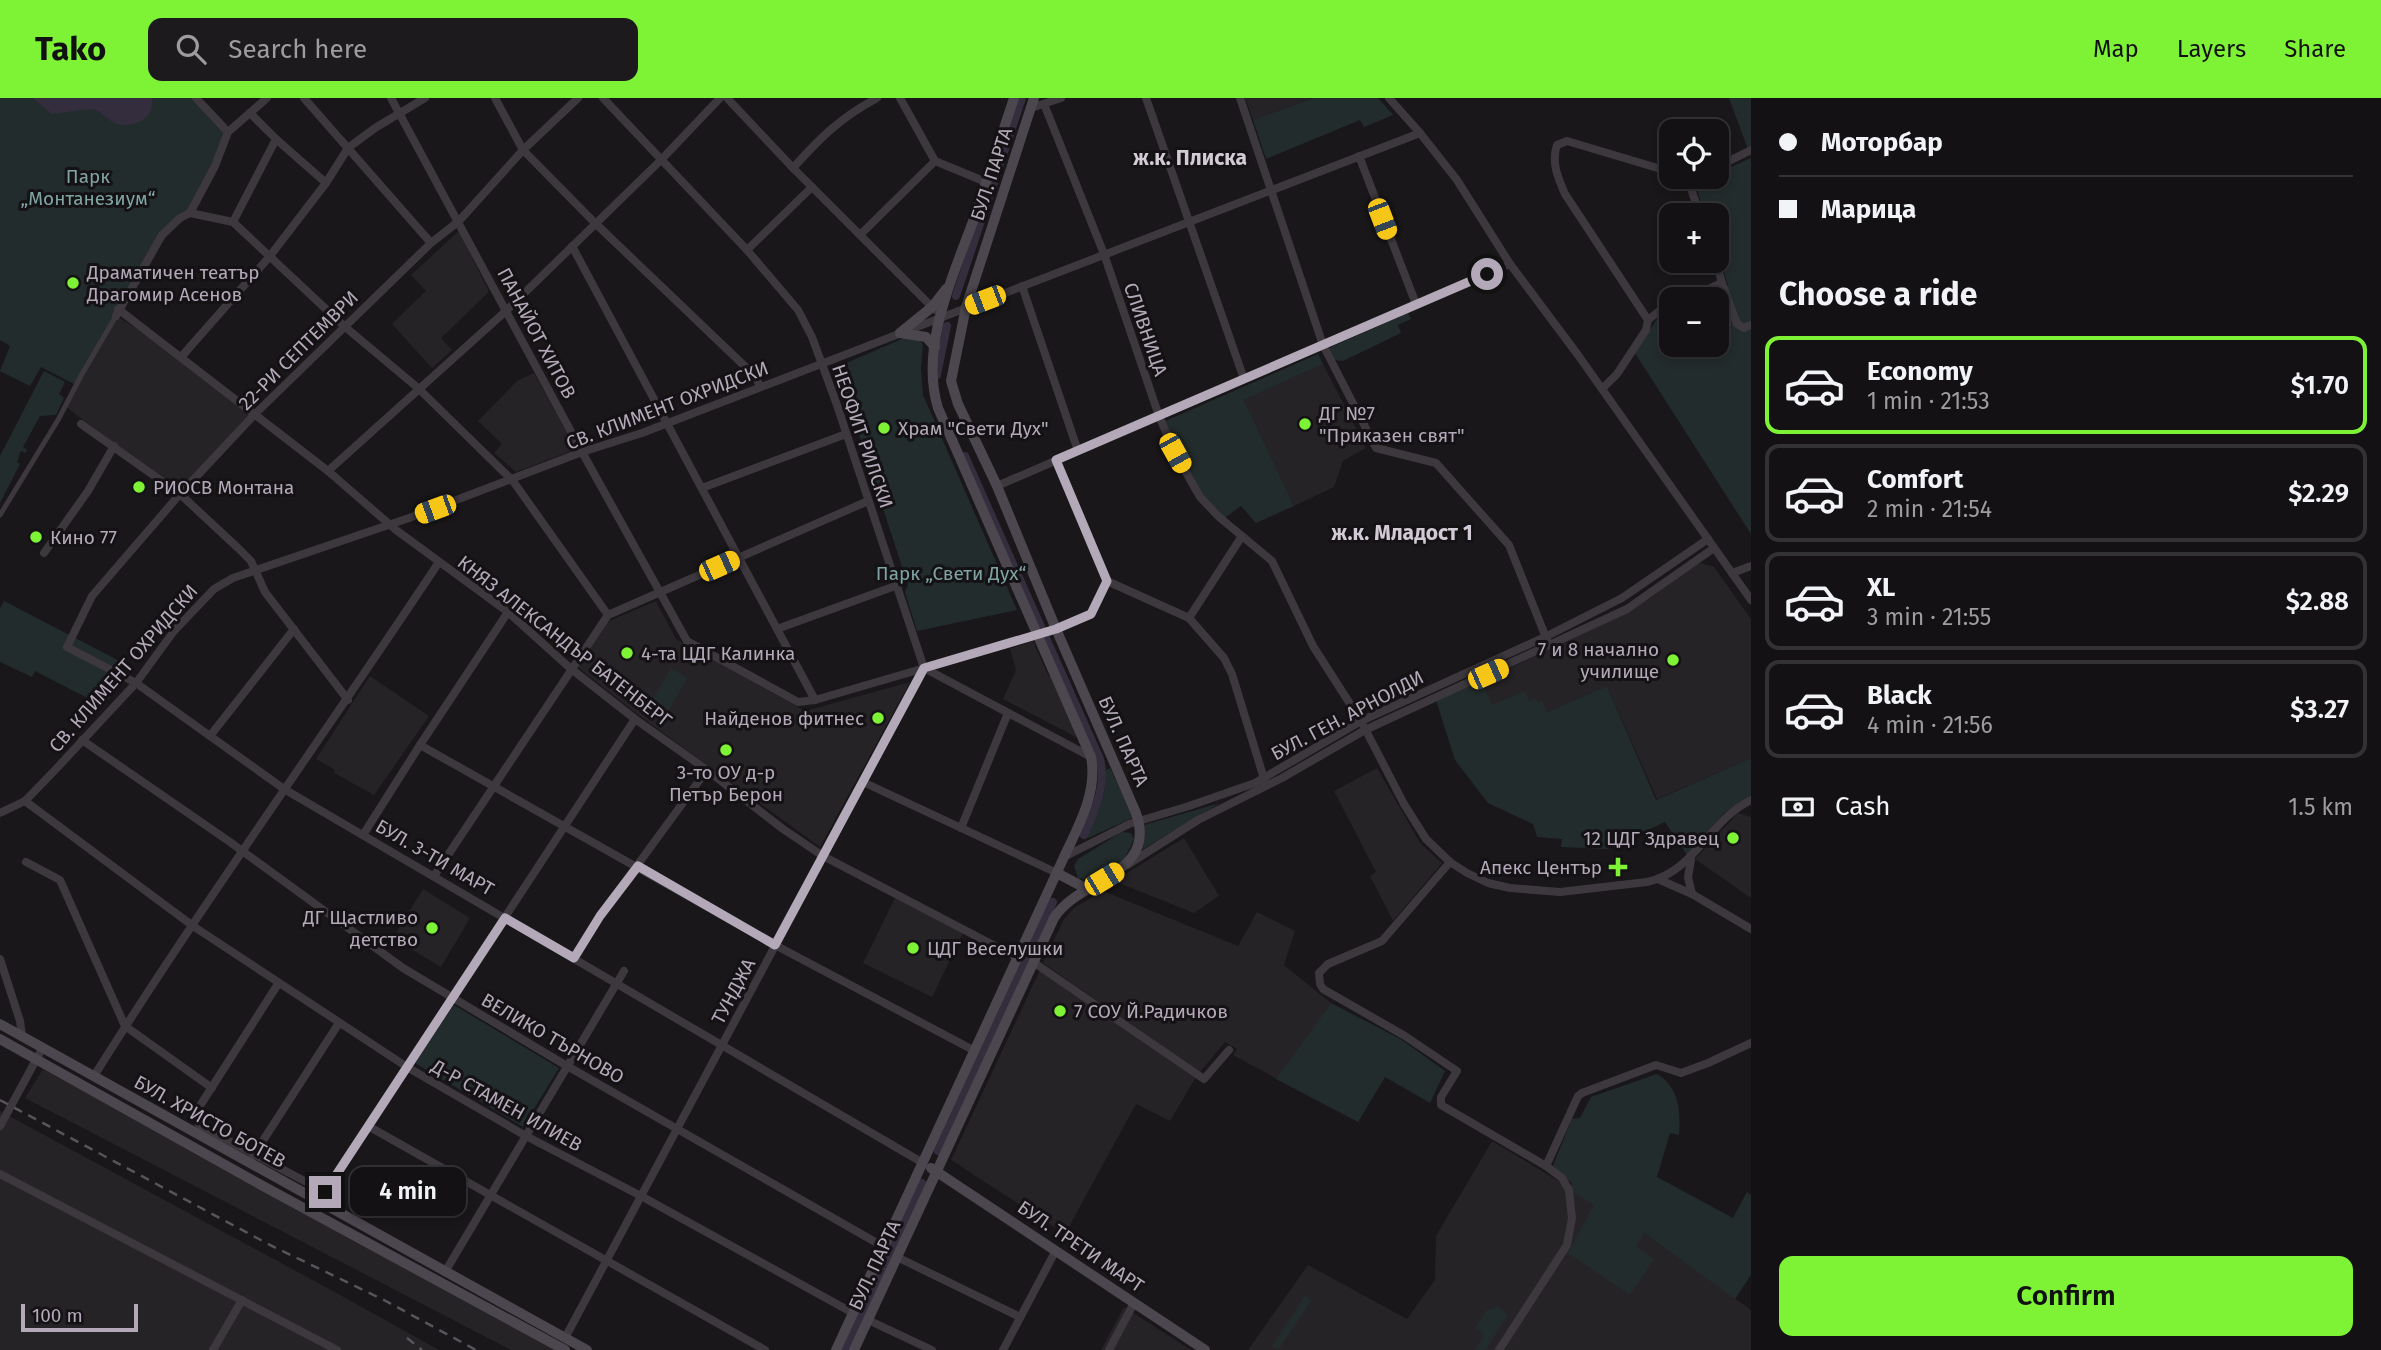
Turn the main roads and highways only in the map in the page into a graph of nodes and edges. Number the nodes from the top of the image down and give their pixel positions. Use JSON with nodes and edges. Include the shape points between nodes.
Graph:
{"nodes":[{"id":1,"x":1014,"y":98,"type":"edge"},
{"id":2,"x":1036,"y":103,"type":"edge"},
{"id":3,"x":949,"y":283,"type":"junction"},
{"id":4,"x":935,"y":347,"type":"junction"},
{"id":5,"x":1047,"y":632,"type":"junction"},
{"id":6,"x":1064,"y":857,"type":"junction"},
{"id":7,"x":1057,"y":873,"type":"junction"},
{"id":8,"x":1074,"y":881,"type":"junction"},
{"id":9,"x":1087,"y":889,"type":"junction"},
{"id":10,"x":0,"y":1024,"type":"edge"},
{"id":11,"x":0,"y":1039,"type":"edge"},
{"id":12,"x":923,"y":1163,"type":"junction"},
{"id":13,"x":937,"y":1171,"type":"junction"},
{"id":14,"x":566,"y":1339,"type":"edge"},
{"id":15,"x":587,"y":1350,"type":"edge"},
{"id":16,"x":836,"y":1350,"type":"edge"},
{"id":17,"x":854,"y":1350,"type":"edge"},
{"id":18,"x":1205,"y":1350,"type":"edge"}],
"edges":[{"from":1,"to":3,"type":"main road","name":"БУЛ. ПАРТА"},
{"from":2,"to":5,"type":"main road","name":"БУЛ. ПАРТА","via":[[966,307],[951,381],[997,486]]},
{"from":3,"to":4,"type":"main road","name":"БУЛ. ПАРТА"},
{"from":3,"to":4,"type":"main road","via":[[932,307],[900,333],[926,337]]},
{"from":4,"to":5,"type":"main road","name":"БУЛ. ПАРТА","via":[[932,380],[938,408]]},
{"from":5,"to":6,"type":"main road","name":"БУЛ. ПАРТА","via":[[1093,773]]},
{"from":5,"to":9,"type":"main road","name":"БУЛ. ПАРТА","via":[[1138,820],[1138,845],[1125,866]]},
{"from":6,"to":7,"type":"main road","name":"БУЛ. ПАРТА"},
{"from":6,"to":8,"type":"main road"},
{"from":7,"to":8,"type":"main road"},
{"from":7,"to":12,"type":"main road","name":"БУЛ. ПАРТА"},
{"from":8,"to":9,"type":"main road"},
{"from":9,"to":13,"type":"main road","name":"БУЛ. ПАРТА","via":[[1059,911]]},
{"from":10,"to":14,"type":"main road","name":"БУЛ. ХРИСТО БОТЕВ","via":[[252,1158]]},
{"from":11,"to":14,"type":"main road","name":"БУЛ. ХРИСТО БОТЕВ","via":[[312,1212]]},
{"from":12,"to":13,"type":"main road","name":"БУЛ. 3-ТИ МАРТ"},
{"from":12,"to":16,"type":"main road","name":"БУЛ. ПАРТА"},
{"from":13,"to":17,"type":"main road","name":"БУЛ. ПАРТА"},
{"from":13,"to":18,"type":"main road","name":"БУЛ. ТРЕТИ МАРТ"},
{"from":14,"to":15,"type":"main road","name":"БУЛ. ХРИСТО БОТЕВ"}]}
